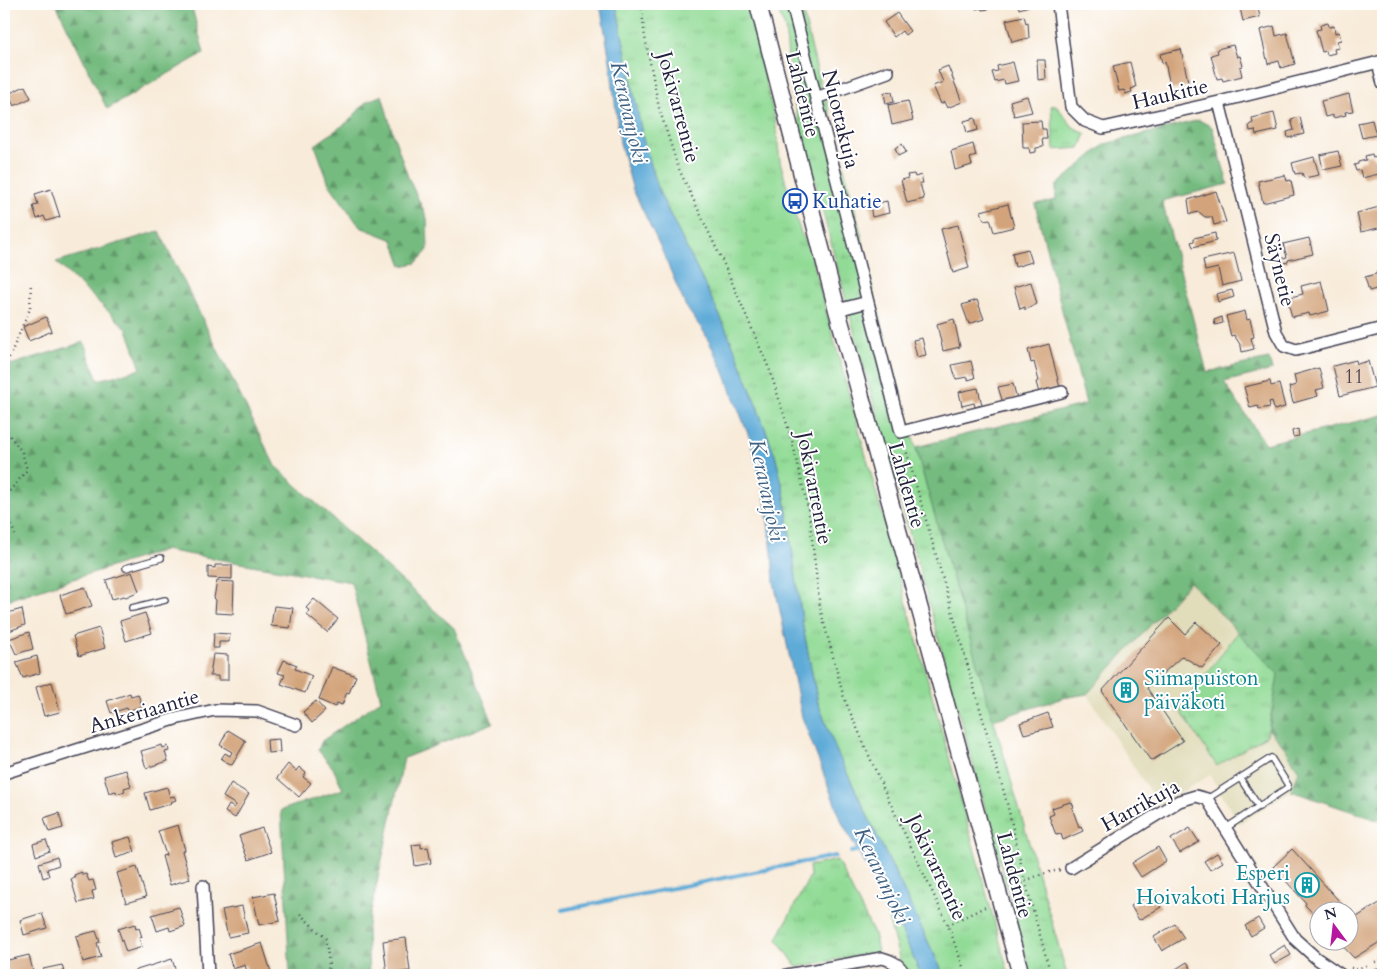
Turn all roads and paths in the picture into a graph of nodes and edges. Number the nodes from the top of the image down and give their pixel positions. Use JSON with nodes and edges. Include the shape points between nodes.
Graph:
{"nodes":[{"id":1,"x":641,"y":4,"type":"edge"},
{"id":2,"x":758,"y":4,"type":"edge"},
{"id":3,"x":792,"y":4,"type":"edge"},
{"id":4,"x":1058,"y":4,"type":"edge"},
{"id":5,"x":1380,"y":61,"type":"edge"},
{"id":6,"x":888,"y":72,"type":"dead end"},
{"id":7,"x":1383,"y":84,"type":"edge"},
{"id":8,"x":816,"y":98,"type":"junction"},
{"id":9,"x":1219,"y":102,"type":"junction"},
{"id":10,"x":31,"y":282,"type":"dead end"},
{"id":11,"x":868,"y":302,"type":"junction"},
{"id":12,"x":836,"y":310,"type":"junction"},
{"id":13,"x":1383,"y":328,"type":"edge"},
{"id":14,"x":4,"y":377,"type":"edge"},
{"id":15,"x":1062,"y":392,"type":"dead end"},
{"id":16,"x":4,"y":428,"type":"edge"},
{"id":17,"x":901,"y":432,"type":"junction"},
{"id":18,"x":4,"y":499,"type":"edge"},
{"id":19,"x":15,"y":535,"type":"dead end"},
{"id":20,"x":161,"y":558,"type":"dead end"},
{"id":21,"x":126,"y":568,"type":"dead end"},
{"id":22,"x":165,"y":600,"type":"dead end"},
{"id":23,"x":132,"y":608,"type":"dead end"},
{"id":24,"x":296,"y":725,"type":"dead end"},
{"id":25,"x":4,"y":774,"type":"edge"},
{"id":26,"x":1240,"y":778,"type":"junction"},
{"id":27,"x":1207,"y":799,"type":"junction"},
{"id":28,"x":1259,"y":807,"type":"junction"},
{"id":29,"x":1226,"y":828,"type":"junction"},
{"id":30,"x":1071,"y":868,"type":"joint"},
{"id":31,"x":1025,"y":881,"type":"junction"},
{"id":32,"x":203,"y":886,"type":"dead end"},
{"id":33,"x":300,"y":914,"type":"dead end"},
{"id":34,"x":1383,"y":960,"type":"edge"},
{"id":35,"x":1346,"y":972,"type":"edge"},
{"id":36,"x":1383,"y":974,"type":"edge"},
{"id":37,"x":208,"y":975,"type":"edge"},
{"id":38,"x":327,"y":975,"type":"edge"},
{"id":39,"x":787,"y":975,"type":"edge"},
{"id":40,"x":905,"y":975,"type":"edge"},
{"id":41,"x":966,"y":975,"type":"edge"},
{"id":42,"x":1021,"y":975,"type":"edge"},
{"id":43,"x":1051,"y":975,"type":"edge"},
{"id":44,"x":1377,"y":975,"type":"edge"}],
"edges":[{"from":1,"to":41,"type":"path","name":"Jokivarrentie","via":[[659,108],[678,167],[770,371],[792,440],[809,513],[820,608],[844,698],[948,925]]},
{"from":2,"to":12,"type":"main road","name":"Lahdentie"},
{"from":3,"to":8,"type":"street","name":"Nuottakuja"},
{"from":4,"to":9,"type":"street","name":"Haukitie","via":[[1071,108],[1085,121],[1103,128]]},
{"from":5,"to":7,"type":"street"},
{"from":5,"to":9,"type":"street","name":"Haukitie"},
{"from":6,"to":8,"type":"street"},
{"from":8,"to":11,"type":"street","name":"Nuottakuja"},
{"from":9,"to":13,"type":"street","name":"Säynetie","via":[[1276,332],[1284,346],[1296,350]]},
{"from":10,"to":14,"type":"path","via":[[30,309]]},
{"from":11,"to":12,"type":"street"},
{"from":11,"to":17,"type":"street","name":"Nuottakuja"},
{"from":12,"to":42,"type":"main road","name":"Lahdentie"},
{"from":15,"to":17,"type":"street"},
{"from":16,"to":18,"type":"path","via":[[22,452],[26,470]]},
{"from":17,"to":31,"type":"path","via":[[1007,804]]},
{"from":18,"to":19,"type":"path"},
{"from":20,"to":21,"type":"lane"},
{"from":22,"to":23,"type":"lane"},
{"from":24,"to":25,"type":"street","name":"Ankeriaantie","via":[[257,711],[215,710],[175,719]]},
{"from":26,"to":27,"type":"lane"},
{"from":26,"to":28,"type":"lane"},
{"from":26,"to":28,"type":"lane","via":[[1270,758],[1288,785]]},
{"from":27,"to":29,"type":"street","name":"Harrikuja"},
{"from":27,"to":30,"type":"street","name":"Harrikuja","via":[[1196,796],[1179,801]]},
{"from":28,"to":29,"type":"lane"},
{"from":29,"to":35,"type":"street","name":"Harrikuja","via":[[1295,938],[1316,958]]},
{"from":30,"to":31,"type":"path","via":[[1047,872]]},
{"from":31,"to":43,"type":"path"},
{"from":32,"to":37,"type":"street"},
{"from":33,"to":38,"type":"path","via":[[326,939]]},
{"from":34,"to":35,"type":"path"},
{"from":36,"to":44,"type":"street"},
{"from":39,"to":40,"type":"street","via":[[882,958],[892,960]]}]}
